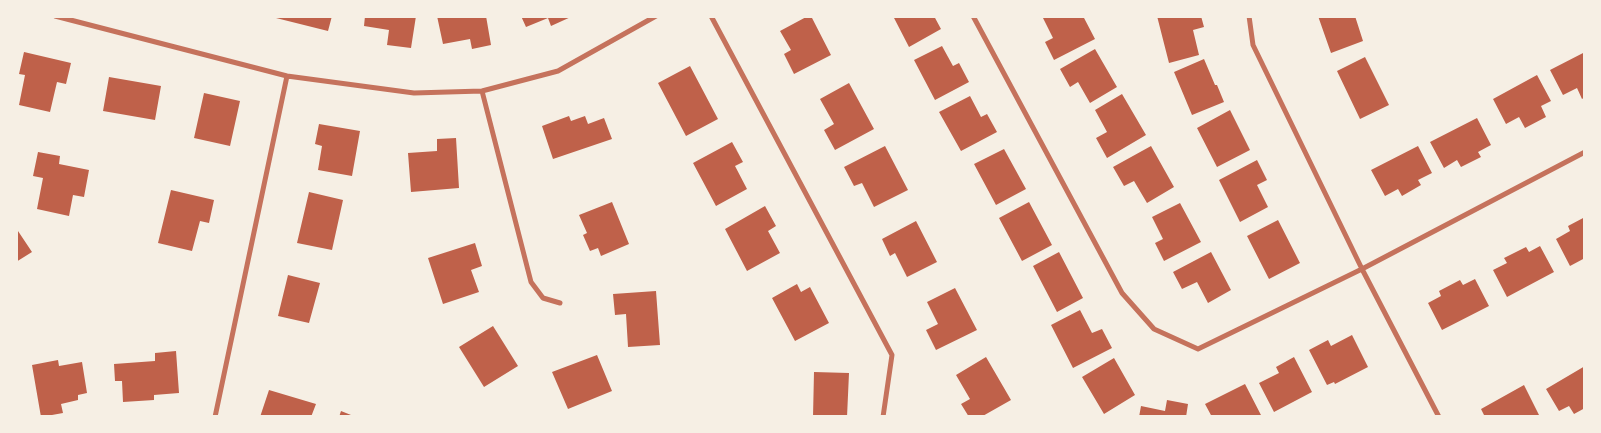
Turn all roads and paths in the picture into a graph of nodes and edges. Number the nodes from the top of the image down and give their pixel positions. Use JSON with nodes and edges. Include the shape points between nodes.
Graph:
{"nodes":[{"id":1,"x":55,"y":16,"type":"edge"},
{"id":2,"x":656,"y":16,"type":"edge"},
{"id":3,"x":710,"y":16,"type":"edge"},
{"id":4,"x":973,"y":16,"type":"edge"},
{"id":5,"x":1249,"y":16,"type":"edge"},
{"id":6,"x":287,"y":76,"type":"junction"},
{"id":7,"x":482,"y":92,"type":"junction"},
{"id":8,"x":1585,"y":152,"type":"edge"},
{"id":9,"x":1362,"y":269,"type":"junction"},
{"id":10,"x":560,"y":303,"type":"dead end"},
{"id":11,"x":215,"y":417,"type":"edge"},
{"id":12,"x":884,"y":417,"type":"edge"},
{"id":13,"x":1438,"y":417,"type":"edge"}],
"edges":[{"from":1,"to":6,"type":"street"},
{"from":2,"to":7,"type":"street","via":[[558,71]]},
{"from":3,"to":12,"type":"street","via":[[892,355]]},
{"from":4,"to":9,"type":"street","via":[[1122,293],[1154,329],[1198,349]]},
{"from":5,"to":9,"type":"street","via":[[1253,45]]},
{"from":6,"to":7,"type":"street","via":[[414,93]]},
{"from":6,"to":11,"type":"street"},
{"from":7,"to":10,"type":"street","via":[[531,282],[542,298]]},
{"from":8,"to":9,"type":"street"},
{"from":9,"to":13,"type":"street"}]}
